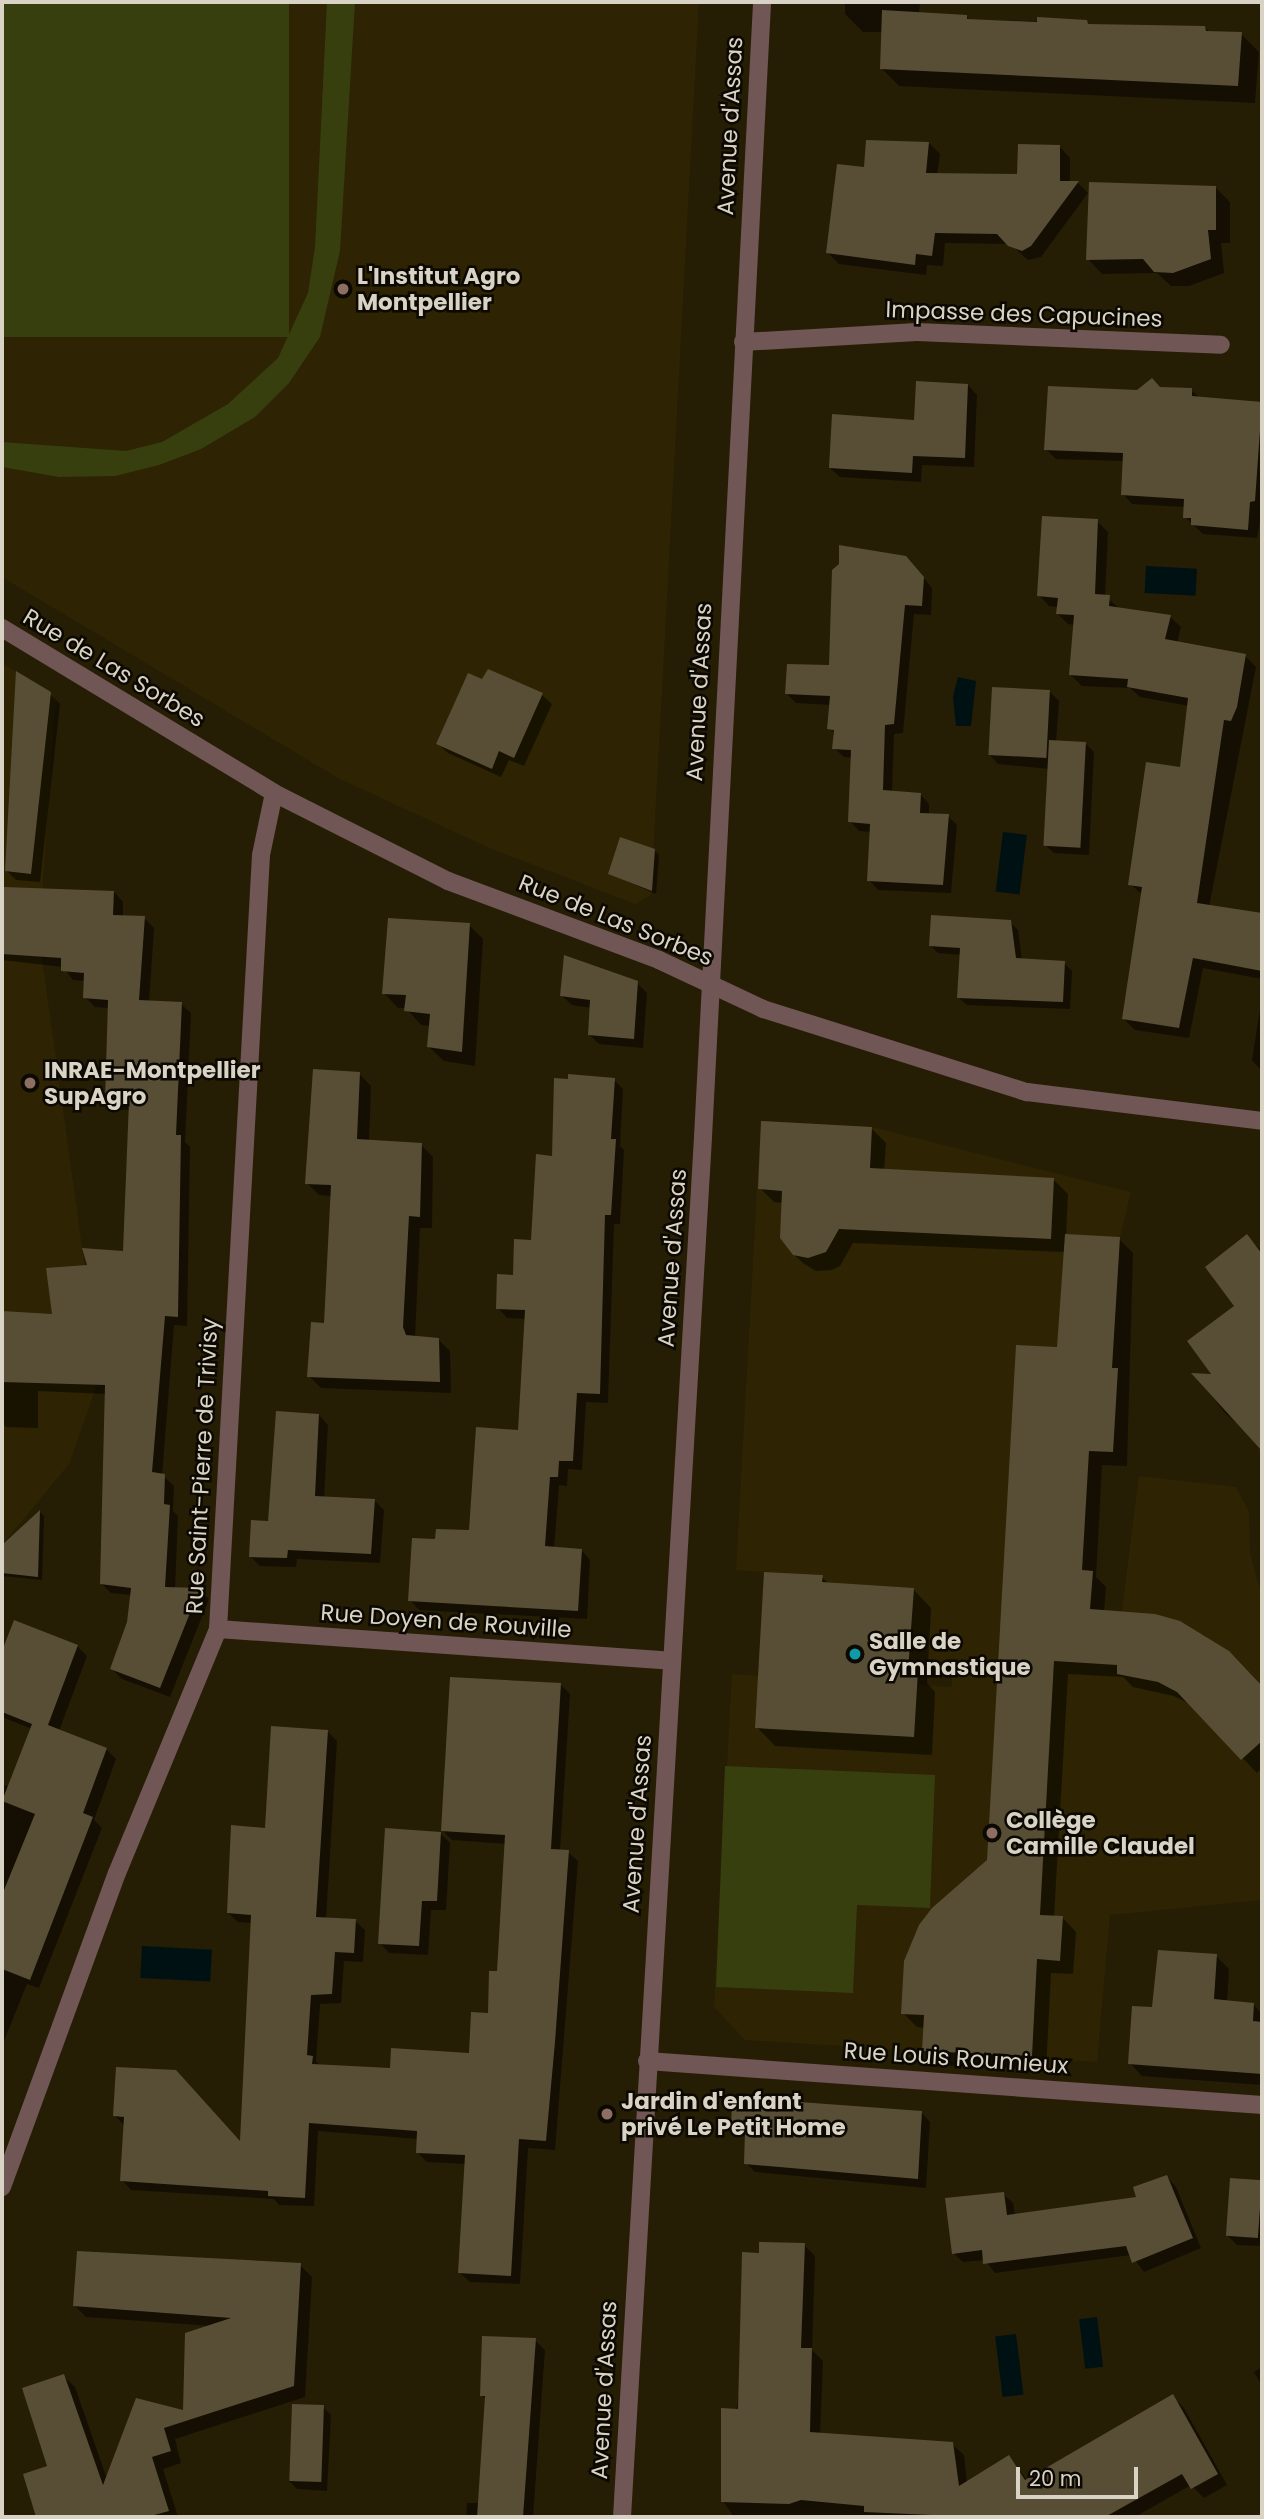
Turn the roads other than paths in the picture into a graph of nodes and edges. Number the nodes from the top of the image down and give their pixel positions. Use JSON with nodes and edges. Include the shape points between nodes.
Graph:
{"nodes":[{"id":1,"x":762,"y":2,"type":"edge"},
{"id":2,"x":743,"y":342,"type":"junction"},
{"id":3,"x":1221,"y":345,"type":"dead end"},
{"id":4,"x":2,"y":628,"type":"edge"},
{"id":5,"x":274,"y":793,"type":"junction"},
{"id":6,"x":708,"y":982,"type":"junction"},
{"id":7,"x":1262,"y":1121,"type":"edge"},
{"id":8,"x":218,"y":1629,"type":"junction"},
{"id":9,"x":671,"y":1661,"type":"junction"},
{"id":10,"x":647,"y":2061,"type":"junction"},
{"id":11,"x":1262,"y":2105,"type":"edge"},
{"id":12,"x":2,"y":2187,"type":"edge"},
{"id":13,"x":622,"y":2517,"type":"edge"}],
"edges":[{"from":1,"to":2,"type":"street","name":"Avenue d'Assas"},
{"from":2,"to":3,"type":"street","name":"Impasse des Capucines","via":[[917,332]]},
{"from":2,"to":6,"type":"street","name":"Avenue d'Assas"},
{"from":4,"to":5,"type":"street","name":"Rue de Las Sorbes"},
{"from":5,"to":6,"type":"street","name":"Rue de Las Sorbes","via":[[448,881]]},
{"from":5,"to":8,"type":"street","name":"Rue Saint-Pierre de Trivisy","via":[[261,855]]},
{"from":6,"to":7,"type":"street","name":"Rue de Las Sorbes","via":[[763,1009],[1027,1092]]},
{"from":6,"to":9,"type":"street","name":"Avenue d'Assas","via":[[704,1123]]},
{"from":8,"to":9,"type":"street","name":"Rue Doyen de Rouville"},
{"from":8,"to":12,"type":"street","name":"Rue Saint-Pierre de Trivisy","via":[[117,1873]]},
{"from":9,"to":10,"type":"street","name":"Avenue d'Assas"},
{"from":10,"to":11,"type":"street","name":"Rue Louis Roumieux"},
{"from":10,"to":13,"type":"street","name":"Avenue d'Assas"}]}
